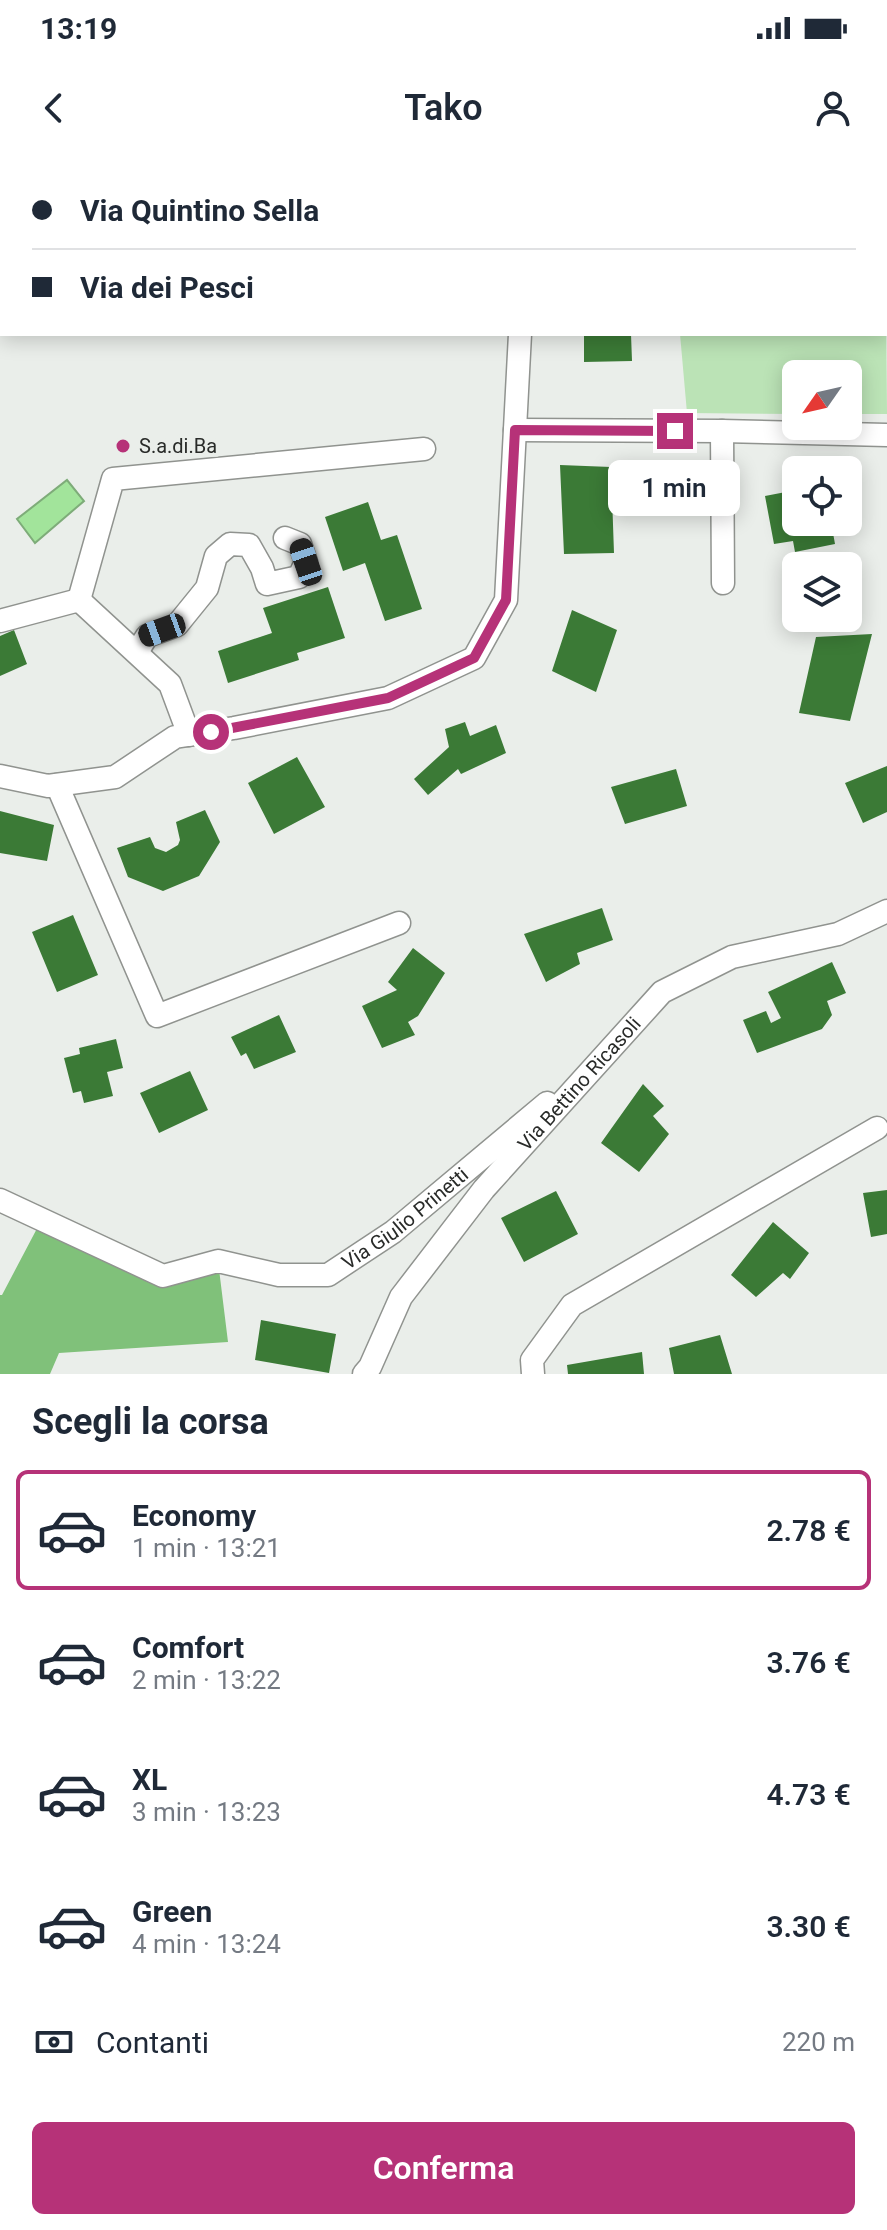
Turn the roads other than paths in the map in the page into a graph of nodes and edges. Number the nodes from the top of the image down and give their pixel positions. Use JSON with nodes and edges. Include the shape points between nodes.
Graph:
{"nodes":[{"id":1,"x":520,"y":336,"type":"edge"},
{"id":2,"x":515,"y":430,"type":"junction"},
{"id":3,"x":722,"y":431,"type":"junction"},
{"id":4,"x":887,"y":435,"type":"edge"},
{"id":5,"x":424,"y":449,"type":"dead end"},
{"id":6,"x":285,"y":538,"type":"dead end"},
{"id":7,"x":723,"y":583,"type":"dead end"},
{"id":8,"x":79,"y":600,"type":"junction"},
{"id":9,"x":0,"y":621,"type":"edge"},
{"id":10,"x":137,"y":652,"type":"junction"},
{"id":11,"x":189,"y":735,"type":"junction"},
{"id":12,"x":0,"y":776,"type":"edge"},
{"id":13,"x":57,"y":785,"type":"junction"},
{"id":14,"x":887,"y":911,"type":"edge"},
{"id":15,"x":399,"y":923,"type":"dead end"},
{"id":16,"x":601,"y":1059,"type":"junction"},
{"id":17,"x":877,"y":1128,"type":"dead end"},
{"id":18,"x":0,"y":1200,"type":"edge"},
{"id":19,"x":364,"y":1374,"type":"edge"},
{"id":20,"x":533,"y":1374,"type":"edge"}],
"edges":[{"from":1,"to":2,"type":"street"},
{"from":2,"to":3,"type":"street"},
{"from":2,"to":11,"type":"street","via":[[506,600],[474,658],[388,698]]},
{"from":3,"to":4,"type":"street"},
{"from":3,"to":7,"type":"street"},
{"from":5,"to":8,"type":"street","via":[[113,479]]},
{"from":6,"to":10,"type":"street","via":[[300,544],[306,562],[299,577],[267,584],[249,545],[230,544],[216,556],[207,588],[177,625],[147,636]]},
{"from":8,"to":9,"type":"street"},
{"from":8,"to":10,"type":"street"},
{"from":10,"to":11,"type":"street","via":[[170,684]]},
{"from":11,"to":13,"type":"street","via":[[175,737],[115,777]]},
{"from":12,"to":13,"type":"street"},
{"from":13,"to":15,"type":"street","via":[[154,1025]]},
{"from":14,"to":16,"type":"street","name":"Via Bettino Ricasoli","via":[[838,934],[732,957],[662,992]]},
{"from":16,"to":18,"type":"street","name":"Via Giulio Prinetti","via":[[393,1232],[328,1275],[279,1275],[218,1261],[163,1276]]},
{"from":16,"to":19,"type":"street","name":"Via Bettino Ricasoli","via":[[484,1189],[401,1297]]},
{"from":17,"to":20,"type":"street","via":[[572,1305],[532,1360]]}]}
